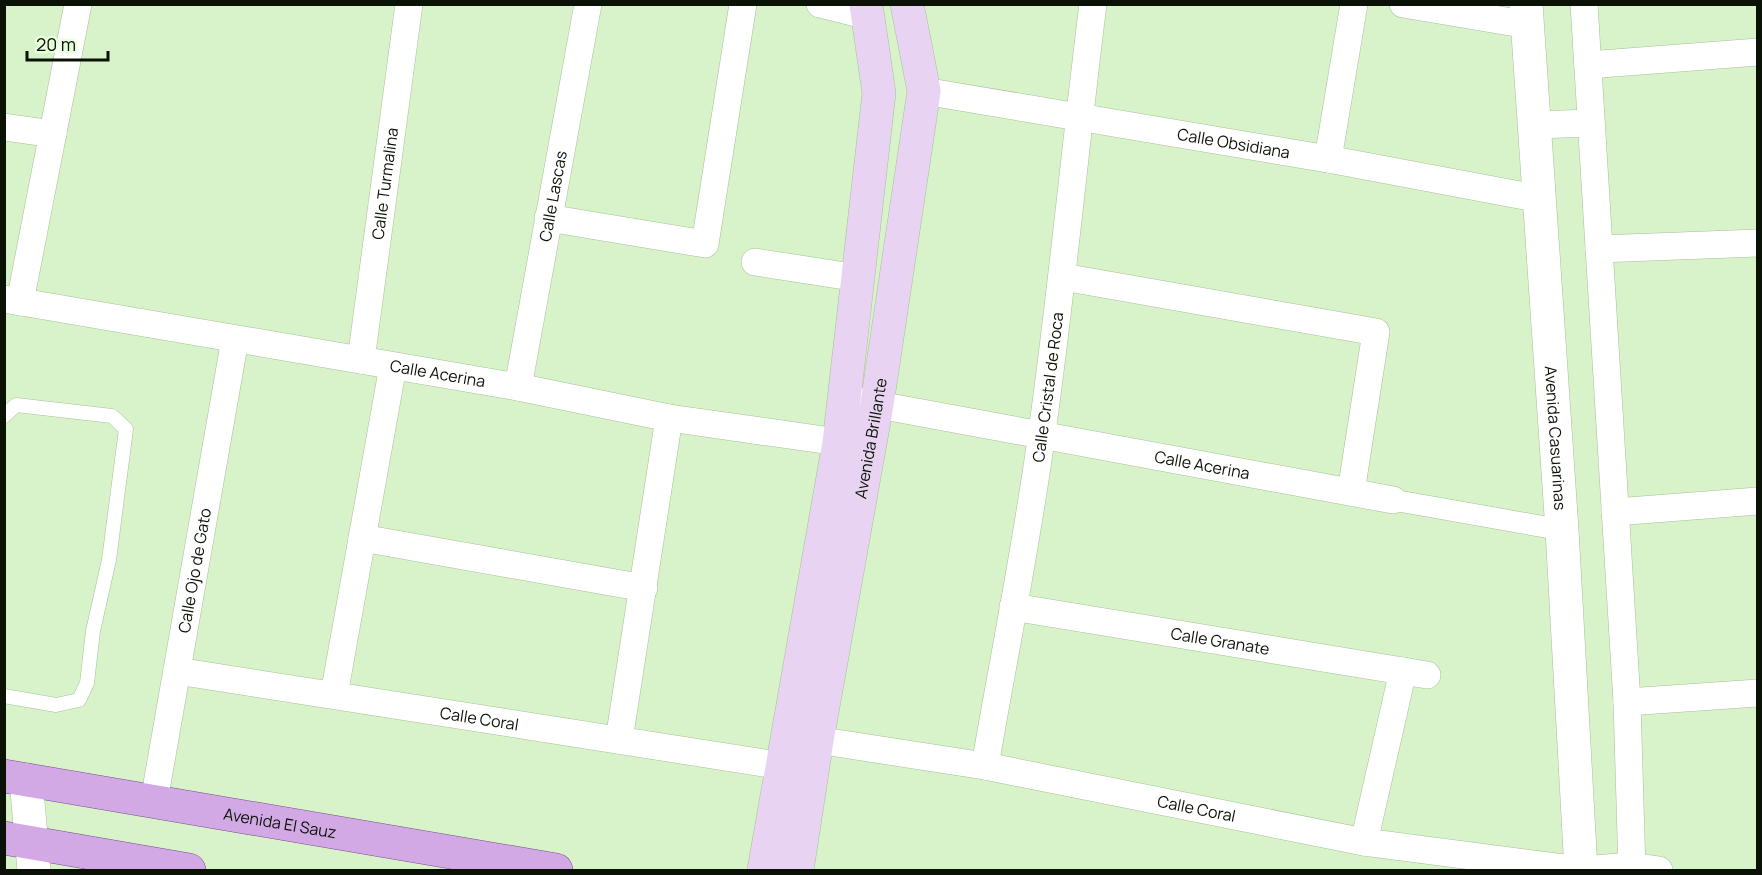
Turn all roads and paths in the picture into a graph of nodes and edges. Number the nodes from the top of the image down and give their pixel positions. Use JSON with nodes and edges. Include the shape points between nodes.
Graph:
{"nodes":[{"id":1,"x":78,"y":4,"type":"edge"},
{"id":2,"x":409,"y":4,"type":"edge"},
{"id":3,"x":588,"y":4,"type":"edge"},
{"id":4,"x":743,"y":4,"type":"edge"},
{"id":5,"x":820,"y":4,"type":"edge"},
{"id":6,"x":907,"y":4,"type":"edge"},
{"id":7,"x":1093,"y":4,"type":"edge"},
{"id":8,"x":1354,"y":4,"type":"edge"},
{"id":9,"x":1403,"y":4,"type":"edge"},
{"id":10,"x":1584,"y":4,"type":"edge"},
{"id":11,"x":867,"y":10,"type":"edge"},
{"id":12,"x":1527,"y":15,"type":"edge"},
{"id":13,"x":1758,"y":52,"type":"edge"},
{"id":14,"x":1588,"y":65,"type":"junction"},
{"id":15,"x":924,"y":91,"type":"junction"},
{"id":16,"x":1079,"y":117,"type":"junction"},
{"id":17,"x":1592,"y":123,"type":"junction"},
{"id":18,"x":1535,"y":125,"type":"junction"},
{"id":19,"x":4,"y":127,"type":"edge"},
{"id":20,"x":52,"y":134,"type":"junction"},
{"id":21,"x":1328,"y":159,"type":"junction"},
{"id":22,"x":1540,"y":199,"type":"junction"},
{"id":23,"x":548,"y":218,"type":"junction"},
{"id":24,"x":1758,"y":243,"type":"edge"},
{"id":25,"x":1599,"y":249,"type":"junction"},
{"id":26,"x":755,"y":262,"type":"dead end"},
{"id":27,"x":1063,"y":277,"type":"junction"},
{"id":28,"x":858,"y":278,"type":"junction"},
{"id":29,"x":12,"y":300,"type":"edge"},
{"id":30,"x":236,"y":339,"type":"junction"},
{"id":31,"x":361,"y":360,"type":"junction"},
{"id":32,"x":393,"y":366,"type":"junction"},
{"id":33,"x":518,"y":387,"type":"junction"},
{"id":34,"x":844,"y":399,"type":"junction"},
{"id":35,"x":877,"y":404,"type":"junction"},
{"id":36,"x":4,"y":416,"type":"edge"},
{"id":37,"x":669,"y":418,"type":"junction"},
{"id":38,"x":1042,"y":435,"type":"junction"},
{"id":39,"x":854,"y":444,"type":"junction"},
{"id":40,"x":1351,"y":492,"type":"junction"},
{"id":41,"x":1393,"y":500,"type":"joint"},
{"id":42,"x":1758,"y":501,"type":"edge"},
{"id":43,"x":1615,"y":512,"type":"junction"},
{"id":44,"x":1562,"y":530,"type":"junction"},
{"id":45,"x":362,"y":537,"type":"junction"},
{"id":46,"x":644,"y":588,"type":"junction"},
{"id":47,"x":1013,"y":607,"type":"junction"},
{"id":48,"x":177,"y":671,"type":"junction"},
{"id":49,"x":1758,"y":693,"type":"edge"},
{"id":50,"x":4,"y":696,"type":"edge"},
{"id":51,"x":334,"y":696,"type":"junction"},
{"id":52,"x":1627,"y":702,"type":"junction"},
{"id":53,"x":803,"y":735,"type":"junction"},
{"id":54,"x":619,"y":740,"type":"junction"},
{"id":55,"x":783,"y":766,"type":"junction"},
{"id":56,"x":985,"y":766,"type":"junction"},
{"id":57,"x":15,"y":778,"type":"edge"},
{"id":58,"x":154,"y":801,"type":"junction"},
{"id":59,"x":1364,"y":842,"type":"junction"},
{"id":60,"x":23,"y":850,"type":"edge"},
{"id":61,"x":1631,"y":868,"type":"edge"},
{"id":62,"x":189,"y":870,"type":"edge"},
{"id":63,"x":556,"y":870,"type":"edge"},
{"id":64,"x":764,"y":870,"type":"edge"},
{"id":65,"x":797,"y":870,"type":"edge"},
{"id":66,"x":1581,"y":870,"type":"edge"},
{"id":67,"x":1659,"y":870,"type":"edge"}],
"edges":[{"from":1,"to":20,"type":"street"},
{"from":2,"to":31,"type":"street","name":"Calle Turmalina"},
{"from":3,"to":23,"type":"street","name":"Calle Lascas"},
{"from":4,"to":23,"type":"street","via":[[705,244]]},
{"from":5,"to":11,"type":"street"},
{"from":6,"to":15,"type":"main road","name":"Avenida Brillante"},
{"from":7,"to":16,"type":"street","name":"Calle Cristal de Roca"},
{"from":8,"to":21,"type":"street"},
{"from":9,"to":12,"type":"street"},
{"from":10,"to":14,"type":"street"},
{"from":11,"to":28,"type":"main road","name":"Avenida Brillante","via":[[879,93]]},
{"from":12,"to":18,"type":"street","name":"Avenida Casuarinas"},
{"from":13,"to":14,"type":"street"},
{"from":14,"to":17,"type":"street"},
{"from":15,"to":16,"type":"street","name":"Calle Obsidiana"},
{"from":15,"to":35,"type":"main road","name":"Avenida Brillante"},
{"from":16,"to":21,"type":"street","name":"Calle Obsidiana"},
{"from":16,"to":27,"type":"street","name":"Calle Cristal de Roca"},
{"from":17,"to":18,"type":"street"},
{"from":17,"to":25,"type":"street"},
{"from":18,"to":22,"type":"street","name":"Avenida Casuarinas"},
{"from":19,"to":20,"type":"street"},
{"from":20,"to":29,"type":"street"},
{"from":21,"to":22,"type":"street","name":"Calle Obsidiana"},
{"from":22,"to":44,"type":"street","name":"Avenida Casuarinas"},
{"from":23,"to":33,"type":"street","name":"Calle Lascas"},
{"from":24,"to":25,"type":"street"},
{"from":25,"to":43,"type":"street"},
{"from":26,"to":28,"type":"street"},
{"from":27,"to":38,"type":"street","name":"Calle Cristal de Roca"},
{"from":27,"to":40,"type":"street","via":[[1376,332]]},
{"from":28,"to":34,"type":"main road","name":"Avenida Brillante"},
{"from":29,"to":30,"type":"street","name":"Calle Acerina"},
{"from":30,"to":31,"type":"street","name":"Calle Acerina"},
{"from":30,"to":48,"type":"street","name":"Calle Ojo de Gato"},
{"from":31,"to":32,"type":"street","name":"Calle Acerina"},
{"from":32,"to":33,"type":"street","name":"Calle Acerina"},
{"from":32,"to":45,"type":"street"},
{"from":33,"to":37,"type":"street","name":"Calle Acerina"},
{"from":34,"to":35,"type":"street","name":"Calle Acerina"},
{"from":34,"to":39,"type":"main road","name":"Avenida Brillante"},
{"from":35,"to":38,"type":"street","name":"Calle Acerina"},
{"from":35,"to":39,"type":"main road","name":"Avenida Brillante"},
{"from":36,"to":50,"type":"lane","via":[[16,405],[112,416],[126,429],[109,560],[93,631],[87,683],[78,700],[56,705]]},
{"from":37,"to":39,"type":"street","name":"Calle Acerina"},
{"from":37,"to":46,"type":"street"},
{"from":38,"to":40,"type":"street","name":"Calle Acerina"},
{"from":38,"to":47,"type":"street","name":"Calle Cristal de Roca"},
{"from":39,"to":53,"type":"main road","name":"Avenida Brillante"},
{"from":40,"to":41,"type":"street","name":"Calle Acerina"},
{"from":41,"to":44,"type":"street","name":"Calle Acerina"},
{"from":42,"to":43,"type":"street"},
{"from":43,"to":52,"type":"street"},
{"from":44,"to":66,"type":"street","name":"Avenida Casuarinas"},
{"from":45,"to":46,"type":"street"},
{"from":45,"to":51,"type":"street"},
{"from":46,"to":54,"type":"street"},
{"from":47,"to":56,"type":"street","name":"Calle Cristal de Roca"},
{"from":47,"to":59,"type":"street","name":"Calle Granate","via":[[1415,673]]},
{"from":48,"to":51,"type":"street","name":"Calle Coral"},
{"from":48,"to":58,"type":"street","name":"Calle Ojo de Gato"},
{"from":49,"to":52,"type":"street"},
{"from":51,"to":54,"type":"street","name":"Calle Coral"},
{"from":52,"to":61,"type":"street"},
{"from":53,"to":55,"type":"main road","name":"Avenida Brillante"},
{"from":53,"to":56,"type":"street","name":"Calle Coral"},
{"from":53,"to":65,"type":"main road","name":"Avenida Brillante"},
{"from":54,"to":55,"type":"street","name":"Calle Coral"},
{"from":55,"to":64,"type":"main road","name":"Avenida Brillante"},
{"from":56,"to":59,"type":"street","name":"Calle Coral"},
{"from":57,"to":58,"type":"main road","name":"Avenida El Sauz"},
{"from":57,"to":60,"type":"street"},
{"from":58,"to":63,"type":"main road","name":"Avenida El Sauz"},
{"from":59,"to":66,"type":"street","name":"Calle Coral"},
{"from":60,"to":62,"type":"main road"},
{"from":61,"to":66,"type":"street","name":"Calle Coral"},
{"from":61,"to":67,"type":"street","name":"Calle Coral"}]}
